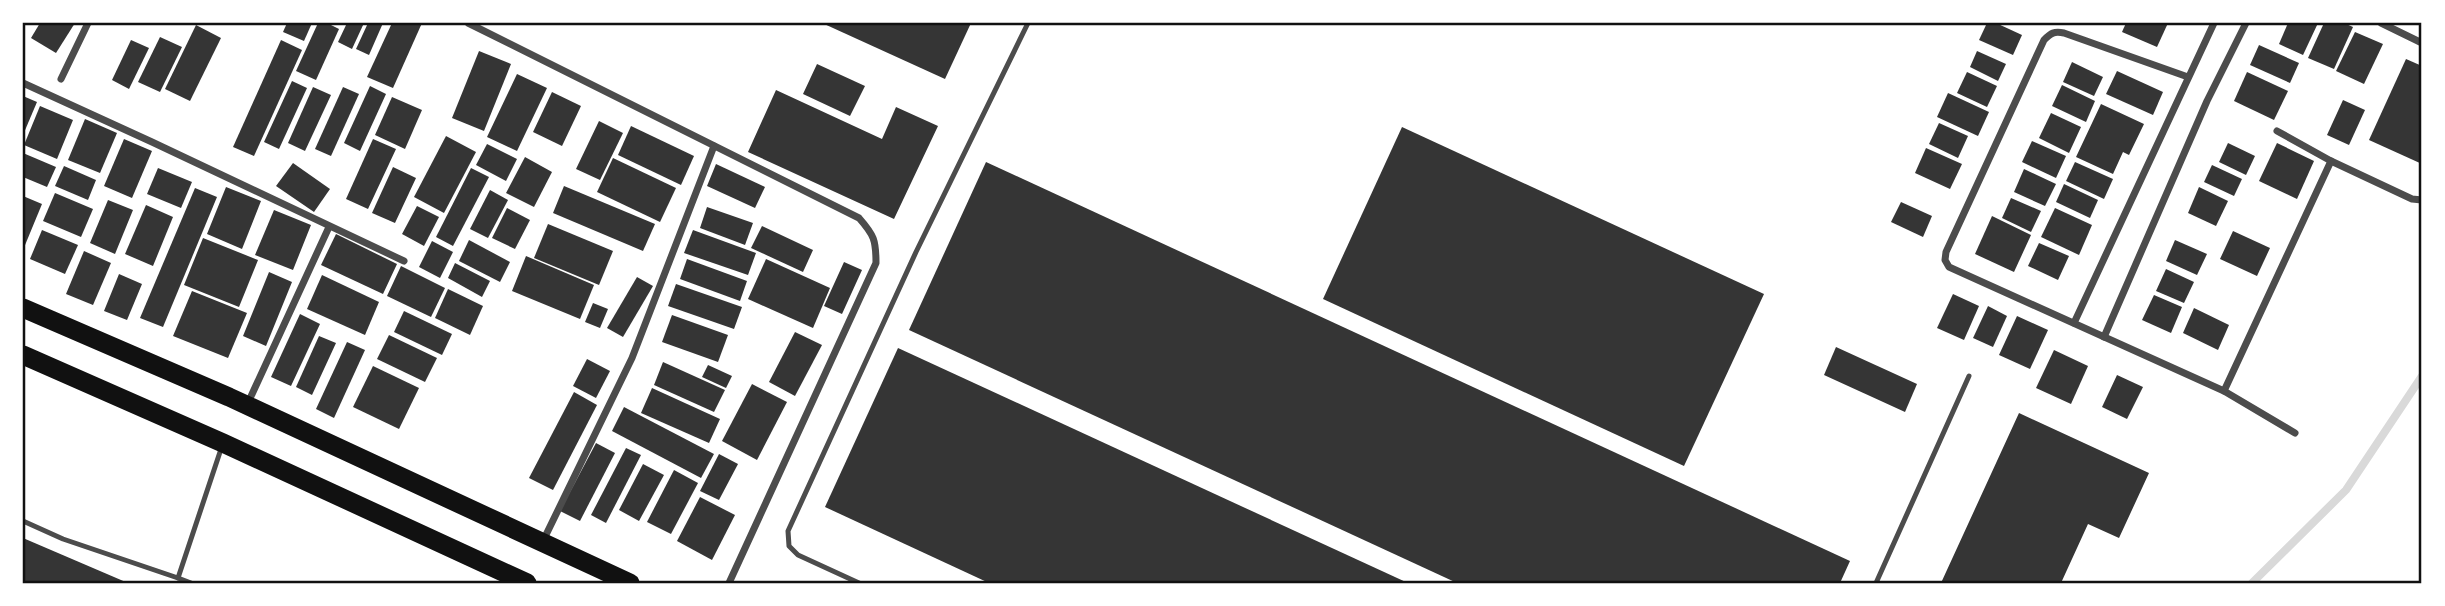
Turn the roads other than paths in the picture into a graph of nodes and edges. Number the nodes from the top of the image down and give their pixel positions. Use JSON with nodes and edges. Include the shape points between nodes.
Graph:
{"nodes":[{"id":1,"x":88,"y":23,"type":"edge"},
{"id":2,"x":468,"y":23,"type":"edge"},
{"id":3,"x":1028,"y":23,"type":"edge"},
{"id":4,"x":2214,"y":23,"type":"edge"},
{"id":5,"x":2246,"y":23,"type":"edge"},
{"id":6,"x":2381,"y":23,"type":"edge"},
{"id":7,"x":2422,"y":43,"type":"edge"},
{"id":8,"x":2188,"y":77,"type":"junction"},
{"id":9,"x":61,"y":79,"type":"dead end"},
{"id":10,"x":23,"y":83,"type":"edge"},
{"id":11,"x":2277,"y":131,"type":"dead end"},
{"id":12,"x":715,"y":146,"type":"junction"},
{"id":13,"x":2331,"y":161,"type":"junction"},
{"id":14,"x":2422,"y":200,"type":"edge"},
{"id":15,"x":328,"y":227,"type":"junction"},
{"id":16,"x":404,"y":261,"type":"dead end"},
{"id":17,"x":23,"y":308,"type":"edge"},
{"id":18,"x":2074,"y":323,"type":"junction"},
{"id":19,"x":2104,"y":337,"type":"junction"},
{"id":20,"x":23,"y":355,"type":"edge"},
{"id":21,"x":1969,"y":376,"type":"dead end"},
{"id":22,"x":2224,"y":391,"type":"junction"},
{"id":23,"x":246,"y":405,"type":"junction"},
{"id":24,"x":2295,"y":433,"type":"dead end"},
{"id":25,"x":223,"y":443,"type":"junction"},
{"id":26,"x":23,"y":522,"type":"edge"},
{"id":27,"x":542,"y":541,"type":"junction"},
{"id":28,"x":178,"y":579,"type":"junction"},
{"id":29,"x":191,"y":583,"type":"edge"},
{"id":30,"x":527,"y":583,"type":"edge"},
{"id":31,"x":630,"y":583,"type":"edge"},
{"id":32,"x":729,"y":583,"type":"edge"},
{"id":33,"x":859,"y":583,"type":"edge"},
{"id":34,"x":1876,"y":583,"type":"edge"}],
"edges":[{"from":1,"to":9,"type":"street"},
{"from":2,"to":12,"type":"street"},
{"from":3,"to":33,"type":"lane","via":[[788,531],[789,546],[798,555]]},
{"from":4,"to":8,"type":"street"},
{"from":5,"to":19,"type":"street"},
{"from":6,"to":7,"type":"street"},
{"from":8,"to":18,"type":"street"},
{"from":8,"to":18,"type":"street","via":[[2064,33],[2056,31],[2044,40],[1945,260],[1948,267]]},
{"from":10,"to":15,"type":"street"},
{"from":11,"to":13,"type":"street"},
{"from":12,"to":27,"type":"street","via":[[632,358]]},
{"from":12,"to":32,"type":"street","via":[[859,219],[872,233],[876,246],[876,263]]},
{"from":13,"to":14,"type":"street"},
{"from":13,"to":22,"type":"street"},
{"from":15,"to":16,"type":"street"},
{"from":15,"to":23,"type":"street"},
{"from":17,"to":23,"type":"highway"},
{"from":18,"to":19,"type":"street"},
{"from":19,"to":22,"type":"street"},
{"from":20,"to":25,"type":"highway"},
{"from":21,"to":34,"type":"lane"},
{"from":22,"to":24,"type":"street"},
{"from":23,"to":27,"type":"highway"},
{"from":25,"to":28,"type":"lane"},
{"from":25,"to":30,"type":"highway"},
{"from":26,"to":28,"type":"lane"},
{"from":27,"to":31,"type":"highway"},
{"from":28,"to":29,"type":"lane"}]}
